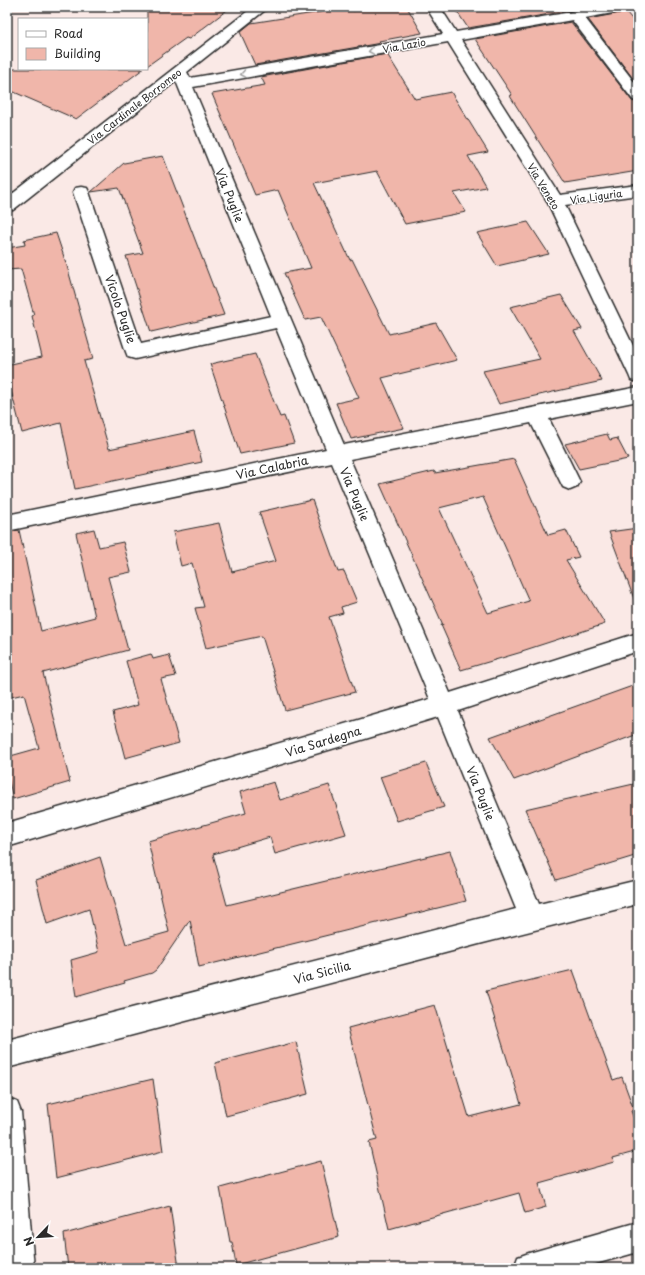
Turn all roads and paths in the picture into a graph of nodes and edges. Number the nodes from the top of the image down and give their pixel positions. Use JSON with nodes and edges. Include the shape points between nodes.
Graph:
{"nodes":[{"id":1,"x":262,"y":7,"type":"edge"},
{"id":2,"x":433,"y":7,"type":"edge"},
{"id":3,"x":624,"y":7,"type":"edge"},
{"id":4,"x":576,"y":16,"type":"junction"},
{"id":5,"x":451,"y":37,"type":"junction"},
{"id":6,"x":182,"y":77,"type":"junction"},
{"id":7,"x":638,"y":97,"type":"edge"},
{"id":8,"x":638,"y":190,"type":"edge"},
{"id":9,"x":82,"y":192,"type":"dead end"},
{"id":10,"x":555,"y":202,"type":"junction"},
{"id":11,"x":7,"y":206,"type":"edge"},
{"id":12,"x":281,"y":320,"type":"junction"},
{"id":13,"x":638,"y":375,"type":"edge"},
{"id":14,"x":638,"y":394,"type":"edge"},
{"id":15,"x":537,"y":414,"type":"junction"},
{"id":16,"x":338,"y":454,"type":"junction"},
{"id":17,"x":570,"y":482,"type":"dead end"},
{"id":18,"x":7,"y":523,"type":"edge"},
{"id":19,"x":638,"y":642,"type":"edge"},
{"id":20,"x":445,"y":705,"type":"junction"},
{"id":21,"x":7,"y":835,"type":"edge"},
{"id":22,"x":638,"y":892,"type":"edge"},
{"id":23,"x":532,"y":917,"type":"junction"},
{"id":24,"x":7,"y":1054,"type":"edge"},
{"id":25,"x":7,"y":1112,"type":"edge"},
{"id":26,"x":638,"y":1237,"type":"edge"},
{"id":27,"x":19,"y":1268,"type":"edge"},
{"id":28,"x":529,"y":1268,"type":"edge"}],
"edges":[{"from":1,"to":6,"type":"street","name":"Via Cardinale Borromeo"},
{"from":2,"to":5,"type":"street","name":"Via Veneto"},
{"from":3,"to":4,"type":"street","name":"Via Lazio"},
{"from":4,"to":5,"type":"street","name":"Via Lazio"},
{"from":4,"to":7,"type":"street"},
{"from":5,"to":6,"type":"street","name":"Via Lazio","one_way":true},
{"from":5,"to":10,"type":"street","name":"Via Veneto"},
{"from":6,"to":11,"type":"street","name":"Via Cardinale Borromeo"},
{"from":6,"to":12,"type":"street","name":"Via Puglie"},
{"from":8,"to":10,"type":"street","name":"Via Liguria"},
{"from":9,"to":12,"type":"street","name":"Vicolo Puglie","via":[[135,352]]},
{"from":10,"to":13,"type":"street","name":"Via Veneto"},
{"from":12,"to":16,"type":"street","name":"Via Puglie"},
{"from":14,"to":15,"type":"street","name":"Via Calabria"},
{"from":15,"to":16,"type":"street","name":"Via Calabria"},
{"from":15,"to":17,"type":"street"},
{"from":16,"to":18,"type":"street","name":"Via Calabria"},
{"from":16,"to":20,"type":"street","name":"Via Puglie"},
{"from":19,"to":20,"type":"street","name":"Via Sardegna"},
{"from":20,"to":21,"type":"street","name":"Via Sardegna"},
{"from":20,"to":23,"type":"street","name":"Via Puglie"},
{"from":22,"to":23,"type":"street","name":"Via Sicilia"},
{"from":23,"to":24,"type":"street","name":"Via Sicilia"},
{"from":25,"to":27,"type":"street"},
{"from":26,"to":28,"type":"street"}]}
